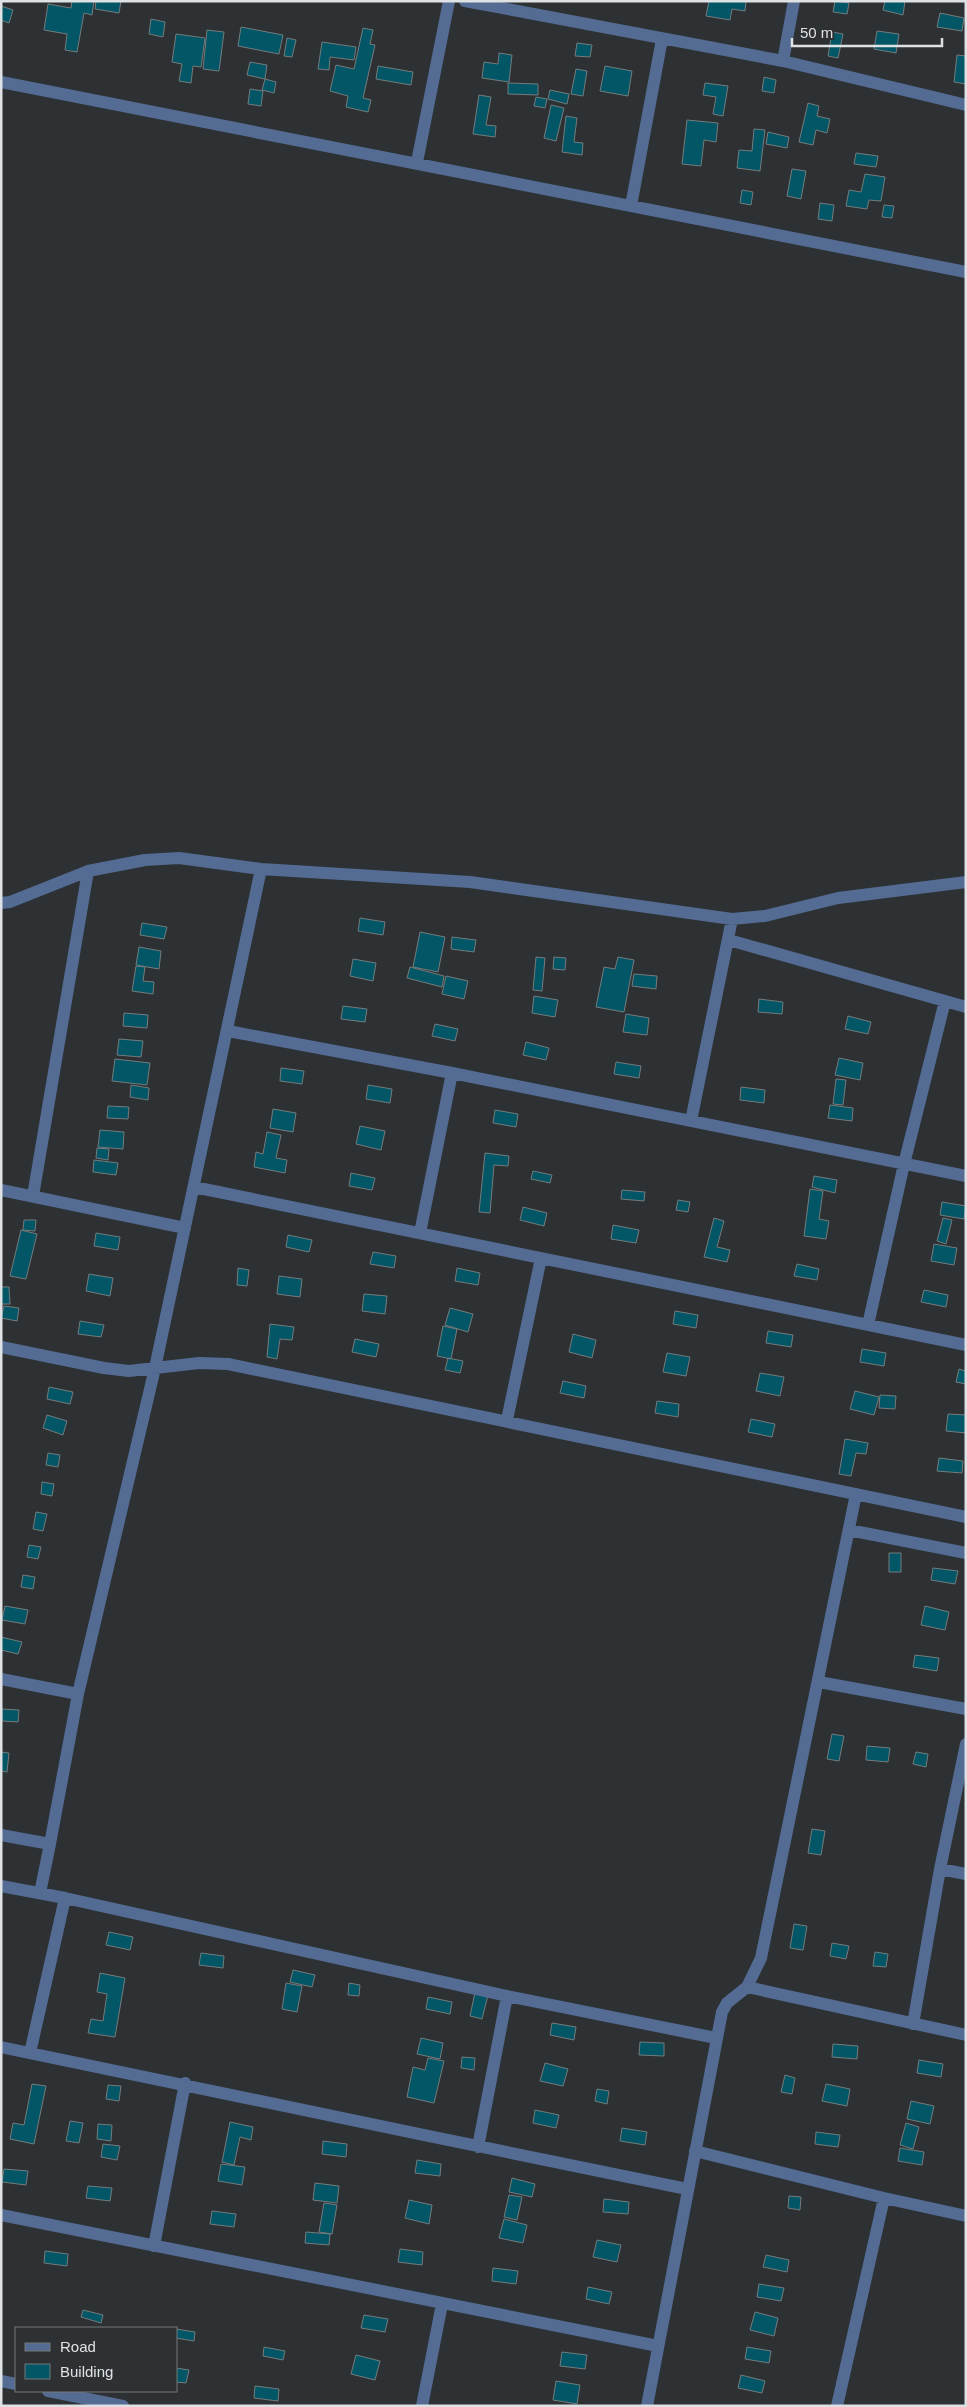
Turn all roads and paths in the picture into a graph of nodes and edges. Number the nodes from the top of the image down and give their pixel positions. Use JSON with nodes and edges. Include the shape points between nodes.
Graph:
{"nodes":[{"id":1,"x":449,"y":1,"type":"edge"},
{"id":2,"x":465,"y":1,"type":"edge"},
{"id":3,"x":794,"y":1,"type":"edge"},
{"id":4,"x":662,"y":39,"type":"junction"},
{"id":5,"x":783,"y":62,"type":"junction"},
{"id":6,"x":1,"y":82,"type":"edge"},
{"id":7,"x":966,"y":105,"type":"edge"},
{"id":8,"x":417,"y":162,"type":"junction"},
{"id":9,"x":631,"y":206,"type":"junction"},
{"id":10,"x":966,"y":272,"type":"edge"},
{"id":11,"x":261,"y":869,"type":"junction"},
{"id":12,"x":88,"y":871,"type":"junction"},
{"id":13,"x":966,"y":882,"type":"edge"},
{"id":14,"x":1,"y":903,"type":"edge"},
{"id":15,"x":732,"y":919,"type":"junction"},
{"id":16,"x":729,"y":940,"type":"junction"},
{"id":17,"x":945,"y":1002,"type":"junction"},
{"id":18,"x":966,"y":1007,"type":"edge"},
{"id":19,"x":228,"y":1031,"type":"junction"},
{"id":20,"x":452,"y":1073,"type":"junction"},
{"id":21,"x":691,"y":1121,"type":"junction"},
{"id":22,"x":904,"y":1164,"type":"junction"},
{"id":23,"x":966,"y":1176,"type":"edge"},
{"id":24,"x":194,"y":1187,"type":"junction"},
{"id":25,"x":1,"y":1190,"type":"edge"},
{"id":26,"x":33,"y":1196,"type":"junction"},
{"id":27,"x":184,"y":1228,"type":"junction"},
{"id":28,"x":420,"y":1233,"type":"junction"},
{"id":29,"x":541,"y":1258,"type":"junction"},
{"id":30,"x":868,"y":1324,"type":"junction"},
{"id":31,"x":966,"y":1344,"type":"edge"},
{"id":32,"x":1,"y":1347,"type":"edge"},
{"id":33,"x":155,"y":1368,"type":"junction"},
{"id":34,"x":507,"y":1420,"type":"junction"},
{"id":35,"x":856,"y":1494,"type":"junction"},
{"id":36,"x":966,"y":1517,"type":"edge"},
{"id":37,"x":849,"y":1530,"type":"junction"},
{"id":38,"x":966,"y":1553,"type":"edge"},
{"id":39,"x":1,"y":1679,"type":"edge"},
{"id":40,"x":818,"y":1682,"type":"junction"},
{"id":41,"x":78,"y":1694,"type":"junction"},
{"id":42,"x":966,"y":1709,"type":"edge"},
{"id":43,"x":966,"y":1744,"type":"edge"},
{"id":44,"x":1,"y":1835,"type":"edge"},
{"id":45,"x":50,"y":1844,"type":"junction"},
{"id":46,"x":940,"y":1869,"type":"junction"},
{"id":47,"x":966,"y":1874,"type":"edge"},
{"id":48,"x":1,"y":1886,"type":"edge"},
{"id":49,"x":40,"y":1893,"type":"junction"},
{"id":50,"x":65,"y":1898,"type":"junction"},
{"id":51,"x":747,"y":1987,"type":"junction"},
{"id":52,"x":507,"y":1996,"type":"junction"},
{"id":53,"x":912,"y":2024,"type":"junction"},
{"id":54,"x":966,"y":2035,"type":"edge"},
{"id":55,"x":716,"y":2038,"type":"junction"},
{"id":56,"x":1,"y":2047,"type":"edge"},
{"id":57,"x":30,"y":2053,"type":"junction"},
{"id":58,"x":185,"y":2083,"type":"junction"},
{"id":59,"x":478,"y":2147,"type":"junction"},
{"id":60,"x":695,"y":2151,"type":"junction"},
{"id":61,"x":687,"y":2189,"type":"junction"},
{"id":62,"x":884,"y":2198,"type":"junction"},
{"id":63,"x":1,"y":2215,"type":"edge"},
{"id":64,"x":966,"y":2216,"type":"edge"},
{"id":65,"x":154,"y":2246,"type":"junction"},
{"id":66,"x":442,"y":2304,"type":"junction"},
{"id":67,"x":658,"y":2346,"type":"junction"},
{"id":68,"x":1,"y":2381,"type":"edge"},
{"id":69,"x":15,"y":2384,"type":"edge"},
{"id":70,"x":53,"y":2392,"type":"edge"},
{"id":71,"x":123,"y":2406,"type":"edge"},
{"id":72,"x":422,"y":2406,"type":"edge"},
{"id":73,"x":646,"y":2406,"type":"edge"},
{"id":74,"x":837,"y":2406,"type":"edge"}],
"edges":[{"from":1,"to":8,"type":"street"},
{"from":2,"to":4,"type":"street"},
{"from":3,"to":5,"type":"street"},
{"from":4,"to":5,"type":"street"},
{"from":4,"to":9,"type":"street"},
{"from":5,"to":7,"type":"street"},
{"from":6,"to":8,"type":"street"},
{"from":8,"to":9,"type":"street"},
{"from":9,"to":10,"type":"street"},
{"from":11,"to":12,"type":"street","via":[[179,858],[145,860]]},
{"from":11,"to":15,"type":"street","via":[[470,882]]},
{"from":11,"to":19,"type":"street"},
{"from":12,"to":14,"type":"street"},
{"from":12,"to":26,"type":"street"},
{"from":13,"to":15,"type":"street","via":[[838,898],[766,916]]},
{"from":15,"to":16,"type":"street"},
{"from":16,"to":17,"type":"street"},
{"from":16,"to":21,"type":"street"},
{"from":17,"to":18,"type":"street"},
{"from":17,"to":22,"type":"street"},
{"from":19,"to":20,"type":"street"},
{"from":19,"to":24,"type":"street"},
{"from":20,"to":21,"type":"street"},
{"from":20,"to":28,"type":"street"},
{"from":21,"to":22,"type":"street"},
{"from":22,"to":23,"type":"street"},
{"from":22,"to":30,"type":"street"},
{"from":24,"to":27,"type":"street"},
{"from":24,"to":28,"type":"street"},
{"from":25,"to":26,"type":"street"},
{"from":26,"to":27,"type":"street"},
{"from":27,"to":33,"type":"street"},
{"from":28,"to":29,"type":"street"},
{"from":29,"to":30,"type":"street"},
{"from":29,"to":34,"type":"street"},
{"from":30,"to":31,"type":"street"},
{"from":32,"to":33,"type":"street","via":[[104,1368],[130,1371]]},
{"from":33,"to":34,"type":"street","via":[[199,1363],[228,1364]]},
{"from":33,"to":41,"type":"street"},
{"from":34,"to":35,"type":"street"},
{"from":35,"to":36,"type":"street"},
{"from":35,"to":37,"type":"street"},
{"from":37,"to":38,"type":"street"},
{"from":37,"to":40,"type":"street"},
{"from":39,"to":41,"type":"street"},
{"from":40,"to":42,"type":"street"},
{"from":40,"to":51,"type":"street","via":[[761,1958]]},
{"from":41,"to":45,"type":"street"},
{"from":43,"to":46,"type":"street"},
{"from":44,"to":45,"type":"street"},
{"from":45,"to":49,"type":"street"},
{"from":46,"to":47,"type":"street"},
{"from":46,"to":53,"type":"street"},
{"from":48,"to":49,"type":"street"},
{"from":49,"to":50,"type":"street"},
{"from":50,"to":52,"type":"street"},
{"from":50,"to":57,"type":"street"},
{"from":51,"to":53,"type":"street"},
{"from":51,"to":55,"type":"street","via":[[722,2012]]},
{"from":52,"to":55,"type":"street"},
{"from":52,"to":59,"type":"street"},
{"from":53,"to":54,"type":"street"},
{"from":55,"to":60,"type":"street"},
{"from":56,"to":57,"type":"street"},
{"from":57,"to":58,"type":"street"},
{"from":58,"to":59,"type":"street"},
{"from":58,"to":65,"type":"street"},
{"from":59,"to":61,"type":"street"},
{"from":60,"to":61,"type":"street"},
{"from":60,"to":62,"type":"street"},
{"from":61,"to":67,"type":"street"},
{"from":62,"to":64,"type":"street"},
{"from":62,"to":74,"type":"street"},
{"from":63,"to":65,"type":"street"},
{"from":65,"to":66,"type":"street"},
{"from":66,"to":67,"type":"street"},
{"from":66,"to":72,"type":"street"},
{"from":67,"to":73,"type":"street"},
{"from":68,"to":69,"type":"street"},
{"from":70,"to":71,"type":"street"}]}
